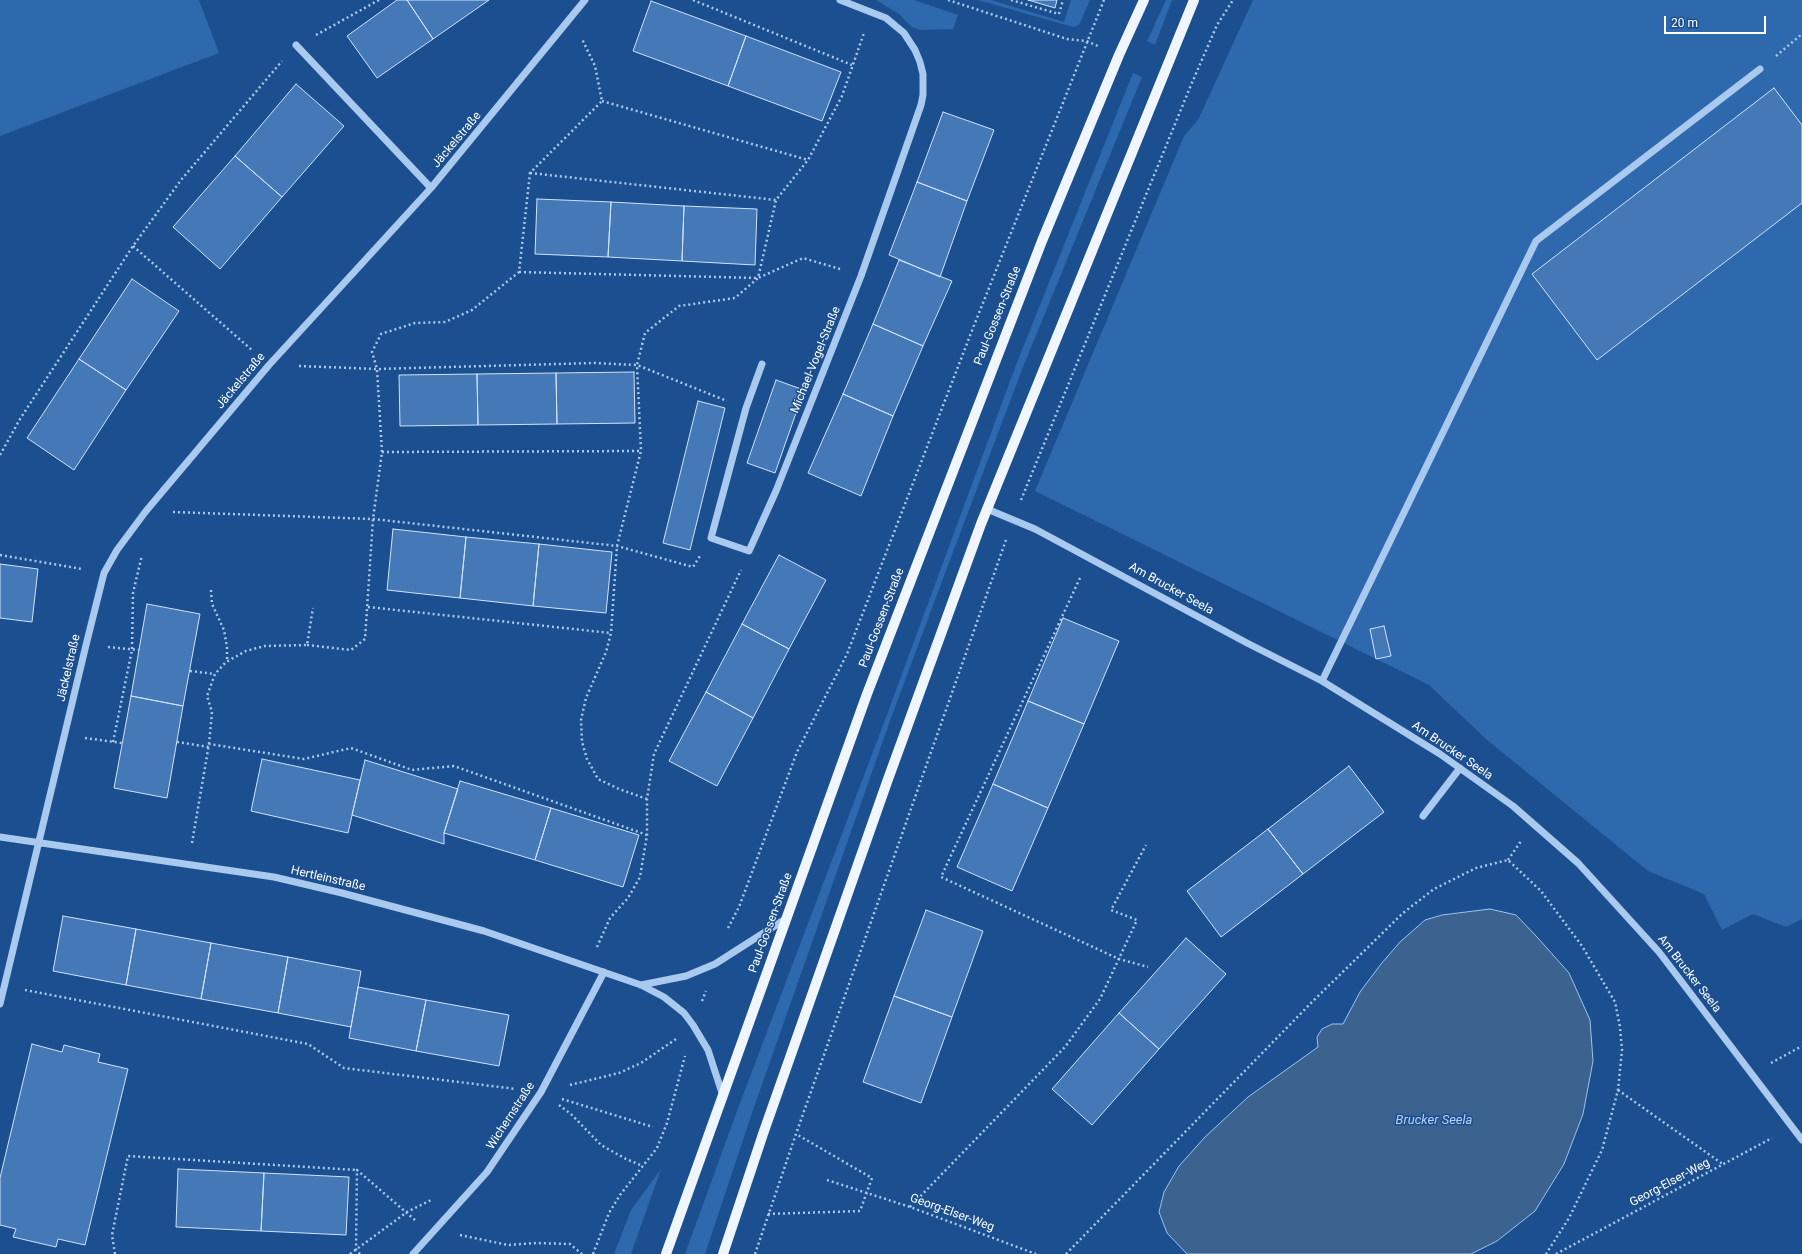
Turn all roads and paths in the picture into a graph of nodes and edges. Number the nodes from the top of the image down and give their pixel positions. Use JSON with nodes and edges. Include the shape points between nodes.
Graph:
{"nodes":[{"id":1,"x":379,"y":0,"type":"edge"},
{"id":2,"x":585,"y":0,"type":"edge"},
{"id":3,"x":692,"y":0,"type":"edge"},
{"id":4,"x":840,"y":0,"type":"edge"},
{"id":5,"x":948,"y":0,"type":"edge"},
{"id":6,"x":1011,"y":0,"type":"edge"},
{"id":7,"x":1063,"y":0,"type":"edge"},
{"id":8,"x":1104,"y":0,"type":"edge"},
{"id":9,"x":1144,"y":0,"type":"edge"},
{"id":10,"x":1194,"y":0,"type":"edge"},
{"id":11,"x":1233,"y":0,"type":"edge"},
{"id":12,"x":872,"y":12,"type":"junction"},
{"id":13,"x":572,"y":19,"type":"junction"},
{"id":14,"x":1802,"y":34,"type":"edge"},
{"id":15,"x":1086,"y":41,"type":"junction"},
{"id":16,"x":296,"y":45,"type":"junction"},
{"id":17,"x":852,"y":65,"type":"junction"},
{"id":18,"x":1760,"y":69,"type":"joint"},
{"id":19,"x":602,"y":102,"type":"junction"},
{"id":20,"x":808,"y":160,"type":"junction"},
{"id":21,"x":530,"y":173,"type":"junction"},
{"id":22,"x":431,"y":188,"type":"junction"},
{"id":23,"x":776,"y":200,"type":"junction"},
{"id":24,"x":133,"y":246,"type":"junction"},
{"id":25,"x":518,"y":272,"type":"junction"},
{"id":26,"x":861,"y":276,"type":"junction"},
{"id":27,"x":758,"y":278,"type":"junction"},
{"id":28,"x":762,"y":364,"type":"dead end"},
{"id":29,"x":269,"y":365,"type":"junction"},
{"id":30,"x":637,"y":365,"type":"junction"},
{"id":31,"x":377,"y":370,"type":"junction"},
{"id":32,"x":746,"y":408,"type":"junction"},
{"id":33,"x":641,"y":451,"type":"junction"},
{"id":34,"x":382,"y":452,"type":"junction"},
{"id":35,"x":0,"y":455,"type":"edge"},
{"id":36,"x":987,"y":509,"type":"junction"},
{"id":37,"x":146,"y":511,"type":"junction"},
{"id":38,"x":373,"y":519,"type":"junction"},
{"id":39,"x":1013,"y":519,"type":"junction"},
{"id":40,"x":710,"y":538,"type":"junction"},
{"id":41,"x":617,"y":546,"type":"junction"},
{"id":42,"x":143,"y":548,"type":"dead end"},
{"id":43,"x":749,"y":551,"type":"junction"},
{"id":44,"x":0,"y":556,"type":"edge"},
{"id":45,"x":1089,"y":558,"type":"junction"},
{"id":46,"x":104,"y":573,"type":"junction"},
{"id":47,"x":211,"y":590,"type":"dead end"},
{"id":48,"x":368,"y":607,"type":"junction"},
{"id":49,"x":313,"y":608,"type":"dead end"},
{"id":50,"x":610,"y":633,"type":"junction"},
{"id":51,"x":307,"y":644,"type":"junction"},
{"id":52,"x":86,"y":645,"type":"junction"},
{"id":53,"x":132,"y":650,"type":"junction"},
{"id":54,"x":139,"y":650,"type":"dead end"},
{"id":55,"x":226,"y":662,"type":"junction"},
{"id":56,"x":190,"y":671,"type":"dead end"},
{"id":57,"x":215,"y":674,"type":"junction"},
{"id":58,"x":1322,"y":681,"type":"junction"},
{"id":59,"x":65,"y":735,"type":"junction"},
{"id":60,"x":113,"y":742,"type":"junction"},
{"id":61,"x":177,"y":742,"type":"dead end"},
{"id":62,"x":122,"y":743,"type":"dead end"},
{"id":63,"x":209,"y":745,"type":"junction"},
{"id":64,"x":1460,"y":768,"type":"junction"},
{"id":65,"x":647,"y":798,"type":"junction"},
{"id":66,"x":1423,"y":816,"type":"dead end"},
{"id":67,"x":647,"y":835,"type":"junction"},
{"id":68,"x":0,"y":837,"type":"edge"},
{"id":69,"x":38,"y":844,"type":"junction"},
{"id":70,"x":1146,"y":845,"type":"dead end"},
{"id":71,"x":189,"y":864,"type":"junction"},
{"id":72,"x":787,"y":918,"type":"junction"},
{"id":73,"x":1119,"y":958,"type":"junction"},
{"id":74,"x":715,"y":964,"type":"junction"},
{"id":75,"x":590,"y":967,"type":"junction"},
{"id":76,"x":1148,"y":967,"type":"dead end"},
{"id":77,"x":604,"y":972,"type":"junction"},
{"id":78,"x":642,"y":985,"type":"junction"},
{"id":79,"x":5,"y":987,"type":"junction"},
{"id":80,"x":0,"y":1004,"type":"edge"},
{"id":81,"x":694,"y":1025,"type":"junction"},
{"id":82,"x":1802,"y":1046,"type":"edge"},
{"id":83,"x":1752,"y":1074,"type":"junction"},
{"id":84,"x":1618,"y":1090,"type":"junction"},
{"id":85,"x":540,"y":1092,"type":"junction"},
{"id":86,"x":723,"y":1096,"type":"junction"},
{"id":87,"x":654,"y":1127,"type":"dead end"},
{"id":88,"x":1792,"y":1127,"type":"junction"},
{"id":89,"x":796,"y":1134,"type":"junction"},
{"id":90,"x":1802,"y":1140,"type":"edge"},
{"id":91,"x":1724,"y":1165,"type":"junction"},
{"id":92,"x":643,"y":1166,"type":"junction"},
{"id":93,"x":357,"y":1170,"type":"junction"},
{"id":94,"x":828,"y":1180,"type":"dead end"},
{"id":95,"x":867,"y":1192,"type":"junction"},
{"id":96,"x":434,"y":1199,"type":"dead end"},
{"id":97,"x":910,"y":1207,"type":"junction"},
{"id":98,"x":407,"y":1212,"type":"junction"},
{"id":99,"x":768,"y":1214,"type":"junction"},
{"id":100,"x":442,"y":1223,"type":"junction"},
{"id":101,"x":431,"y":1236,"type":"junction"},
{"id":102,"x":356,"y":1249,"type":"junction"},
{"id":103,"x":1030,"y":1253,"type":"edge"},
{"id":104,"x":115,"y":1254,"type":"edge"},
{"id":105,"x":350,"y":1254,"type":"edge"},
{"id":106,"x":360,"y":1254,"type":"edge"},
{"id":107,"x":413,"y":1254,"type":"edge"},
{"id":108,"x":582,"y":1254,"type":"edge"},
{"id":109,"x":593,"y":1254,"type":"edge"},
{"id":110,"x":666,"y":1254,"type":"edge"},
{"id":111,"x":723,"y":1254,"type":"edge"},
{"id":112,"x":755,"y":1254,"type":"edge"},
{"id":113,"x":1036,"y":1254,"type":"edge"},
{"id":114,"x":1066,"y":1254,"type":"edge"},
{"id":115,"x":1546,"y":1254,"type":"edge"},
{"id":116,"x":1556,"y":1254,"type":"edge"}],
"edges":[{"from":1,"to":16,"type":"path"},
{"from":2,"to":13,"type":"street","name":"Jäckelstraße"},
{"from":3,"to":17,"type":"path"},
{"from":4,"to":12,"type":"street","name":"Michael-Vogel-Straße"},
{"from":5,"to":15,"type":"path","via":[[1067,39]]},
{"from":6,"to":7,"type":"path","via":[[1059,14]]},
{"from":8,"to":15,"type":"path"},
{"from":9,"to":72,"type":"main road","name":"Paul-Gossen-Straße","via":[[1119,55],[980,396],[867,694]]},
{"from":10,"to":36,"type":"main road"},
{"from":11,"to":39,"type":"path","via":[[1217,25],[1191,85]]},
{"from":12,"to":17,"type":"path"},
{"from":12,"to":26,"type":"street","name":"Michael-Vogel-Straße","via":[[898,27],[911,42],[920,62],[923,85],[921,105]]},
{"from":13,"to":19,"type":"path","via":[[595,66]]},
{"from":13,"to":22,"type":"street","name":"Jäckelstraße"},
{"from":14,"to":18,"type":"path"},
{"from":15,"to":74,"type":"path","via":[[847,654],[797,752]]},
{"from":16,"to":22,"type":"street"},
{"from":16,"to":24,"type":"path","via":[[181,180]]},
{"from":17,"to":20,"type":"path","via":[[842,96]]},
{"from":18,"to":58,"type":"street","via":[[1536,241]]},
{"from":19,"to":20,"type":"path"},
{"from":19,"to":21,"type":"path"},
{"from":20,"to":23,"type":"path"},
{"from":21,"to":23,"type":"path"},
{"from":21,"to":25,"type":"path"},
{"from":22,"to":29,"type":"street","name":"Jäckelstraße"},
{"from":23,"to":27,"type":"path"},
{"from":24,"to":29,"type":"path"},
{"from":24,"to":35,"type":"path","via":[[20,419]]},
{"from":25,"to":27,"type":"path"},
{"from":25,"to":31,"type":"path","via":[[472,310],[445,322],[415,322],[381,334],[372,352]]},
{"from":26,"to":27,"type":"path","via":[[803,258]]},
{"from":26,"to":43,"type":"street","name":"Michael-Vogel-Straße"},
{"from":27,"to":30,"type":"path","via":[[735,298],[679,306],[645,333]]},
{"from":28,"to":32,"type":"street"},
{"from":29,"to":31,"type":"path"},
{"from":29,"to":37,"type":"street","name":"Jäckelstraße"},
{"from":30,"to":31,"type":"path","via":[[594,363]]},
{"from":30,"to":32,"type":"path"},
{"from":30,"to":33,"type":"path"},
{"from":31,"to":34,"type":"path"},
{"from":32,"to":40,"type":"street"},
{"from":33,"to":34,"type":"path"},
{"from":33,"to":41,"type":"path"},
{"from":34,"to":38,"type":"path"},
{"from":36,"to":39,"type":"street","name":"Am Brucker Seela"},
{"from":36,"to":111,"type":"main road","via":[[884,789]]},
{"from":37,"to":38,"type":"path"},
{"from":37,"to":46,"type":"street","name":"Jäckelstraße","via":[[117,550]]},
{"from":38,"to":41,"type":"path"},
{"from":38,"to":48,"type":"path"},
{"from":39,"to":45,"type":"street","name":"Am Brucker Seela"},
{"from":39,"to":89,"type":"path"},
{"from":40,"to":41,"type":"path","via":[[693,567]]},
{"from":40,"to":43,"type":"street"},
{"from":41,"to":50,"type":"path"},
{"from":42,"to":53,"type":"path","via":[[133,593]]},
{"from":43,"to":65,"type":"path","via":[[654,754]]},
{"from":44,"to":46,"type":"path"},
{"from":45,"to":58,"type":"street","name":"Am Brucker Seela"},
{"from":45,"to":73,"type":"path","via":[[942,877]]},
{"from":46,"to":52,"type":"street","name":"Jäckelstraße"},
{"from":47,"to":55,"type":"path","via":[[212,604],[224,630]]},
{"from":48,"to":50,"type":"path"},
{"from":48,"to":51,"type":"path","via":[[365,639],[351,650]]},
{"from":49,"to":51,"type":"path"},
{"from":50,"to":65,"type":"path","via":[[606,652],[586,698],[581,720],[582,742],[587,759],[598,779]]},
{"from":51,"to":55,"type":"path","via":[[265,646],[246,651]]},
{"from":52,"to":53,"type":"path"},
{"from":52,"to":59,"type":"street","name":"Jäckelstraße"},
{"from":53,"to":54,"type":"path"},
{"from":53,"to":60,"type":"path"},
{"from":55,"to":57,"type":"path"},
{"from":56,"to":57,"type":"path"},
{"from":57,"to":63,"type":"path","via":[[207,696],[212,712]]},
{"from":58,"to":64,"type":"street","name":"Am Brucker Seela"},
{"from":59,"to":60,"type":"path"},
{"from":59,"to":69,"type":"street","name":"Jäckelstraße"},
{"from":60,"to":62,"type":"path"},
{"from":61,"to":63,"type":"path"},
{"from":63,"to":67,"type":"path","via":[[304,759],[351,748],[412,770],[454,766]]},
{"from":63,"to":71,"type":"path"},
{"from":64,"to":66,"type":"street"},
{"from":64,"to":83,"type":"street","name":"Am Brucker Seela","via":[[1513,806],[1578,863],[1659,952]]},
{"from":65,"to":67,"type":"path"},
{"from":67,"to":75,"type":"path","via":[[640,878],[628,898],[610,918]]},
{"from":68,"to":69,"type":"street","name":"Hertleinstraße"},
{"from":69,"to":71,"type":"street","name":"Hertleinstraße"},
{"from":69,"to":79,"type":"street","name":"Jäckelstraße"},
{"from":70,"to":73,"type":"path","via":[[1111,910],[1136,920]]},
{"from":71,"to":75,"type":"street","name":"Hertleinstraße","via":[[274,878],[342,893],[484,931]]},
{"from":72,"to":74,"type":"street"},
{"from":72,"to":86,"type":"main road","name":"Paul-Gossen-Straße"},
{"from":73,"to":76,"type":"path"},
{"from":73,"to":97,"type":"path","via":[[1100,999],[1065,1047]]},
{"from":74,"to":78,"type":"street","via":[[686,976]]},
{"from":74,"to":81,"type":"path"},
{"from":75,"to":77,"type":"street","name":"Hertleinstraße"},
{"from":77,"to":78,"type":"street","name":"Hertleinstraße"},
{"from":77,"to":85,"type":"street","name":"Wichernstraße"},
{"from":78,"to":81,"type":"street","name":"Hertleinstraße","via":[[664,997]]},
{"from":79,"to":80,"type":"street","name":"Jäckelstraße"},
{"from":79,"to":85,"type":"path","via":[[308,1044],[344,1068]]},
{"from":81,"to":85,"type":"path","via":[[659,1052],[619,1073]]},
{"from":81,"to":86,"type":"street","name":"Hertleinstraße","via":[[708,1050]]},
{"from":81,"to":92,"type":"path","via":[[667,1123],[657,1148]]},
{"from":82,"to":83,"type":"path"},
{"from":83,"to":88,"type":"street","name":"Am Brucker Seela"},
{"from":84,"to":91,"type":"path"},
{"from":84,"to":114,"type":"path","via":[[1622,1050],[1615,1002],[1582,946],[1541,891],[1508,860],[1476,868],[1434,889],[1371,942]]},
{"from":84,"to":115,"type":"path","via":[[1602,1150],[1569,1218]]},
{"from":85,"to":87,"type":"path"},
{"from":85,"to":92,"type":"path","via":[[572,1115],[601,1145]]},
{"from":85,"to":100,"type":"street","name":"Wichernstraße","via":[[487,1172]]},
{"from":86,"to":110,"type":"main road","name":"Paul-Gossen-Straße"},
{"from":88,"to":90,"type":"street","name":"Am Brucker Seela"},
{"from":88,"to":91,"type":"path","name":"Georg-Elser-Weg"},
{"from":89,"to":95,"type":"path","via":[[872,1178]]},
{"from":89,"to":99,"type":"path"},
{"from":91,"to":116,"type":"path","name":"Georg-Elser-Weg"},
{"from":92,"to":109,"type":"path","via":[[609,1213]]},
{"from":93,"to":98,"type":"path"},
{"from":93,"to":102,"type":"path"},
{"from":93,"to":104,"type":"path","via":[[128,1156],[112,1235]]},
{"from":94,"to":95,"type":"path","name":"Georg-Elser-Weg"},
{"from":95,"to":97,"type":"path","name":"Georg-Elser-Weg"},
{"from":95,"to":99,"type":"path","via":[[860,1211]]},
{"from":96,"to":98,"type":"path"},
{"from":97,"to":103,"type":"path","name":"Georg-Elser-Weg"},
{"from":98,"to":101,"type":"path"},
{"from":98,"to":102,"type":"path"},
{"from":99,"to":112,"type":"path"},
{"from":100,"to":101,"type":"street","name":"Wichernstraße"},
{"from":100,"to":108,"type":"path","via":[[462,1237],[508,1245],[570,1244]]},
{"from":101,"to":107,"type":"street","name":"Wichernstraße"},
{"from":102,"to":105,"type":"path"},
{"from":102,"to":106,"type":"path"},
{"from":103,"to":113,"type":"path","name":"Georg-Elser-Weg"}]}
